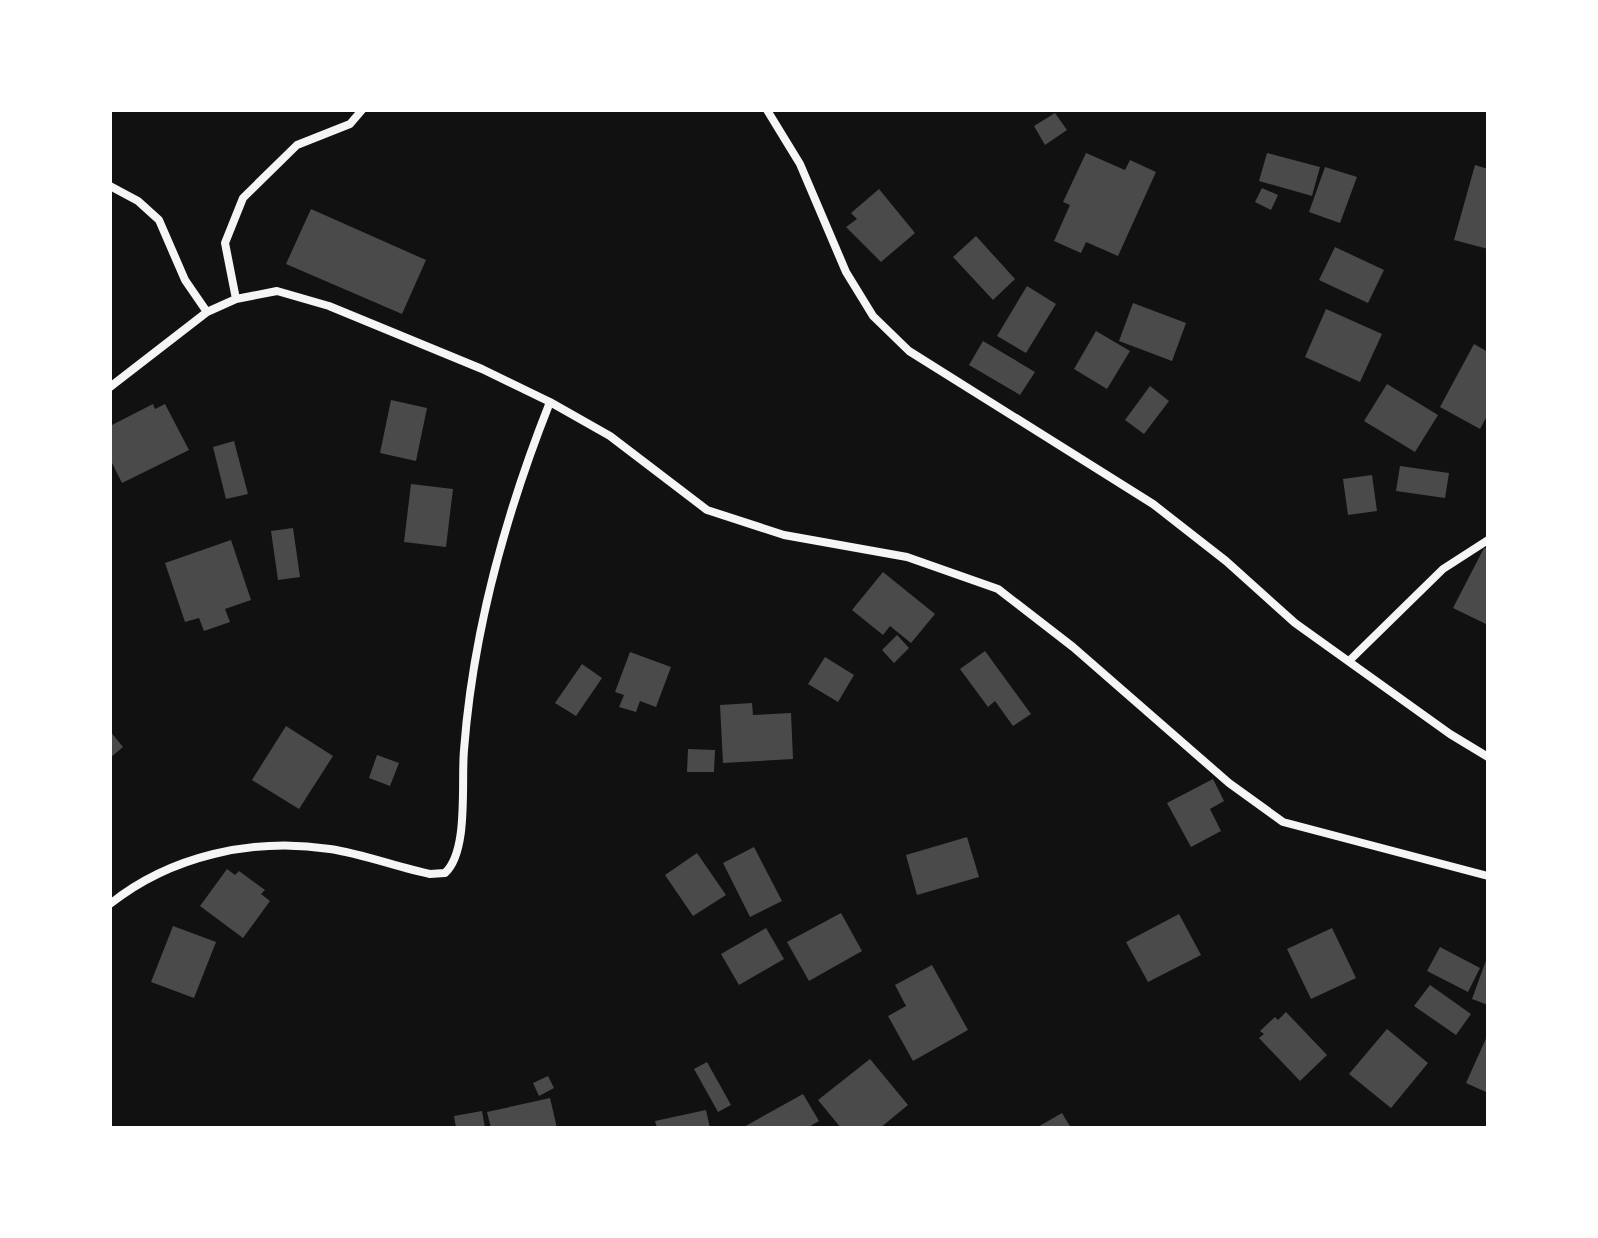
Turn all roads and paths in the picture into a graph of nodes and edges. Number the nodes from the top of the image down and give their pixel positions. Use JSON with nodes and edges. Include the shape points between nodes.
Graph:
{"nodes":[{"id":1,"x":362,"y":110,"type":"edge"},
{"id":2,"x":767,"y":110,"type":"edge"},
{"id":3,"x":110,"y":186,"type":"edge"},
{"id":4,"x":236,"y":299,"type":"junction"},
{"id":5,"x":207,"y":312,"type":"junction"},
{"id":6,"x":110,"y":387,"type":"edge"},
{"id":7,"x":550,"y":402,"type":"junction"},
{"id":8,"x":1488,"y":540,"type":"edge"},
{"id":9,"x":1349,"y":661,"type":"junction"},
{"id":10,"x":1488,"y":757,"type":"edge"},
{"id":11,"x":1488,"y":876,"type":"edge"},
{"id":12,"x":110,"y":904,"type":"edge"}],
"edges":[{"from":1,"to":4,"type":"street","via":[[350,124],[297,145],[243,198],[225,243]]},
{"from":2,"to":9,"type":"street","via":[[800,164],[846,272],[873,316],[909,351],[1153,504],[1295,623]]},
{"from":3,"to":5,"type":"street","via":[[159,220],[185,280]]},
{"from":4,"to":5,"type":"street"},
{"from":4,"to":7,"type":"street","via":[[277,291],[329,306]]},
{"from":5,"to":6,"type":"street"},
{"from":7,"to":11,"type":"street","via":[[610,436],[707,510],[784,535],[907,557],[998,589],[1283,822]]},
{"from":7,"to":12,"type":"street","via":[[497,558],[464,745],[460,844],[454,865],[445,873],[430,874],[330,849],[268,846],[206,855],[162,870]]},
{"from":8,"to":9,"type":"street","via":[[1443,569]]},
{"from":9,"to":10,"type":"street"}]}
